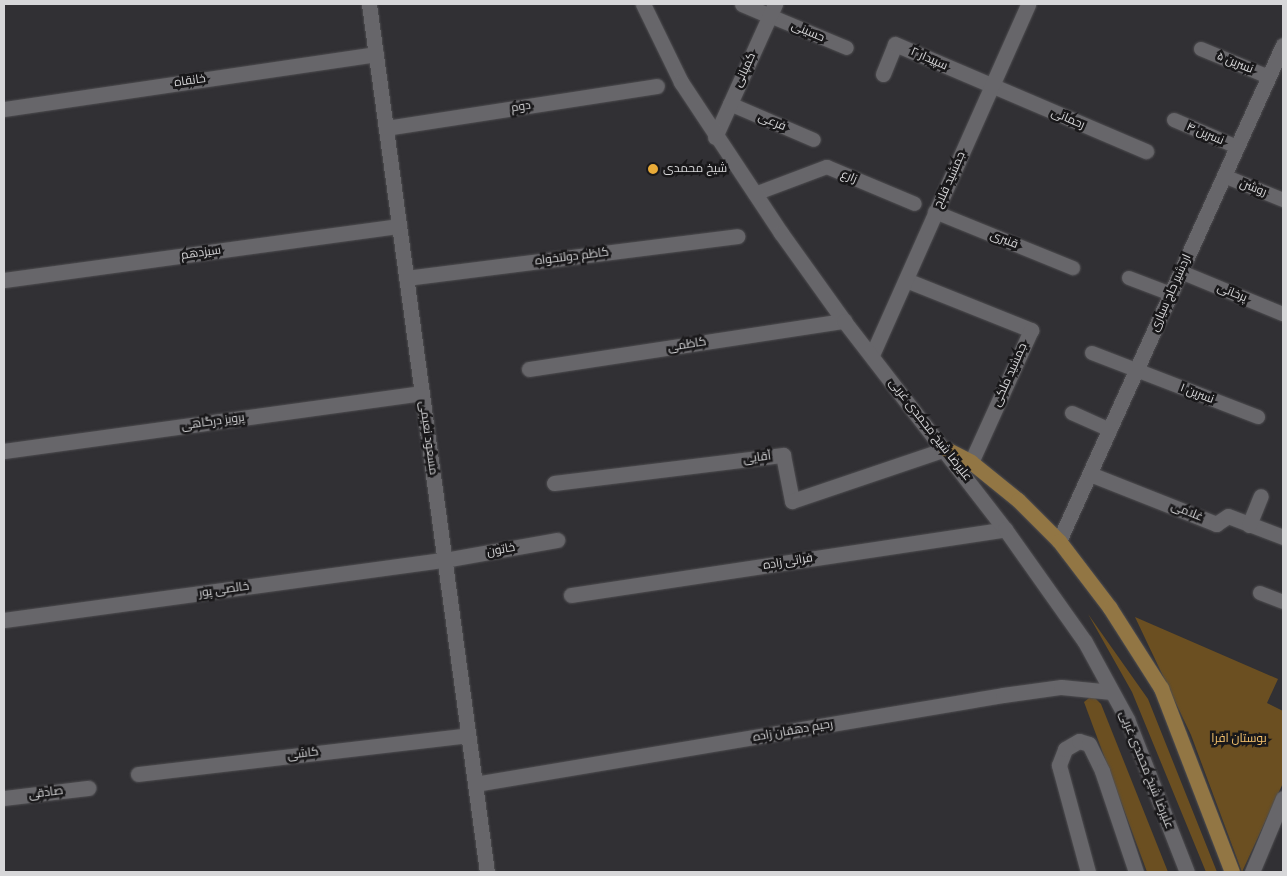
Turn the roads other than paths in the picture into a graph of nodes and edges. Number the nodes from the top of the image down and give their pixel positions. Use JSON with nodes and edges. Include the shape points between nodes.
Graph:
{"nodes":[{"id":1,"x":369,"y":4,"type":"edge"},
{"id":2,"x":643,"y":4,"type":"edge"},
{"id":3,"x":742,"y":4,"type":"edge"},
{"id":4,"x":1028,"y":4,"type":"edge"},
{"id":5,"x":773,"y":10,"type":"edge"},
{"id":6,"x":1283,"y":45,"type":"edge"},
{"id":7,"x":847,"y":48,"type":"dead end"},
{"id":8,"x":1201,"y":49,"type":"dead end"},
{"id":9,"x":376,"y":54,"type":"junction"},
{"id":10,"x":1276,"y":69,"type":"edge"},
{"id":11,"x":883,"y":74,"type":"dead end"},
{"id":12,"x":657,"y":86,"type":"dead end"},
{"id":13,"x":991,"y":87,"type":"junction"},
{"id":14,"x":730,"y":104,"type":"junction"},
{"id":15,"x":4,"y":109,"type":"edge"},
{"id":16,"x":1174,"y":120,"type":"dead end"},
{"id":17,"x":386,"y":128,"type":"junction"},
{"id":18,"x":715,"y":136,"type":"junction"},
{"id":19,"x":814,"y":140,"type":"dead end"},
{"id":20,"x":1237,"y":147,"type":"junction"},
{"id":21,"x":1146,"y":151,"type":"dead end"},
{"id":22,"x":1224,"y":176,"type":"junction"},
{"id":23,"x":755,"y":194,"type":"junction"},
{"id":24,"x":1283,"y":200,"type":"edge"},
{"id":25,"x":915,"y":204,"type":"dead end"},
{"id":26,"x":936,"y":212,"type":"junction"},
{"id":27,"x":399,"y":226,"type":"junction"},
{"id":28,"x":737,"y":236,"type":"dead end"},
{"id":29,"x":1073,"y":268,"type":"dead end"},
{"id":30,"x":1181,"y":272,"type":"junction"},
{"id":31,"x":406,"y":278,"type":"junction"},
{"id":32,"x":1129,"y":278,"type":"dead end"},
{"id":33,"x":4,"y":280,"type":"edge"},
{"id":34,"x":906,"y":280,"type":"junction"},
{"id":35,"x":1171,"y":294,"type":"junction"},
{"id":36,"x":1283,"y":314,"type":"edge"},
{"id":37,"x":844,"y":321,"type":"junction"},
{"id":38,"x":1092,"y":352,"type":"dead end"},
{"id":39,"x":872,"y":355,"type":"junction"},
{"id":40,"x":529,"y":369,"type":"dead end"},
{"id":41,"x":1136,"y":370,"type":"junction"},
{"id":42,"x":422,"y":393,"type":"junction"},
{"id":43,"x":1072,"y":413,"type":"dead end"},
{"id":44,"x":1258,"y":417,"type":"dead end"},
{"id":45,"x":1110,"y":430,"type":"junction"},
{"id":46,"x":946,"y":449,"type":"junction"},
{"id":47,"x":4,"y":451,"type":"edge"},
{"id":48,"x":971,"y":462,"type":"junction"},
{"id":49,"x":1090,"y":474,"type":"junction"},
{"id":50,"x":554,"y":483,"type":"dead end"},
{"id":51,"x":1261,"y":496,"type":"dead end"},
{"id":52,"x":1249,"y":525,"type":"junction"},
{"id":53,"x":1005,"y":528,"type":"junction"},
{"id":54,"x":1283,"y":537,"type":"edge"},
{"id":55,"x":558,"y":540,"type":"dead end"},
{"id":56,"x":1059,"y":542,"type":"junction"},
{"id":57,"x":444,"y":560,"type":"junction"},
{"id":58,"x":1260,"y":593,"type":"dead end"},
{"id":59,"x":571,"y":595,"type":"dead end"},
{"id":60,"x":1283,"y":602,"type":"edge"},
{"id":61,"x":4,"y":620,"type":"edge"},
{"id":62,"x":1112,"y":692,"type":"junction"},
{"id":63,"x":468,"y":735,"type":"junction"},
{"id":64,"x":138,"y":774,"type":"dead end"},
{"id":65,"x":475,"y":784,"type":"junction"},
{"id":66,"x":88,"y":788,"type":"dead end"},
{"id":67,"x":4,"y":798,"type":"edge"},
{"id":68,"x":1283,"y":798,"type":"edge"},
{"id":69,"x":487,"y":872,"type":"edge"},
{"id":70,"x":1088,"y":872,"type":"edge"},
{"id":71,"x":1136,"y":872,"type":"edge"},
{"id":72,"x":1187,"y":872,"type":"edge"},
{"id":73,"x":1232,"y":872,"type":"edge"},
{"id":74,"x":1252,"y":872,"type":"edge"}],
"edges":[{"from":1,"to":9,"type":"street","name":"مسعود نعیمی"},
{"from":2,"to":18,"type":"street","name":"علیرضا شیخ محمدی غربی","via":[[681,82]]},
{"from":3,"to":5,"type":"street"},
{"from":4,"to":13,"type":"street","name":"جمشید فلاح"},
{"from":5,"to":7,"type":"lane","name":"حسینی"},
{"from":5,"to":14,"type":"street","name":"کمپانی"},
{"from":6,"to":10,"type":"street","name":"اردشیر حاج سیاری"},
{"from":8,"to":10,"type":"lane","name":"نسرین ۵"},
{"from":9,"to":15,"type":"street","name":"خانقاه"},
{"from":9,"to":17,"type":"street","name":"مسعود نعیمی"},
{"from":10,"to":20,"type":"street","name":"اردشیر حاج سیاری"},
{"from":11,"to":13,"type":"street","name":"سپیدار ۲","via":[[895,44]]},
{"from":12,"to":17,"type":"street","name":"دوم"},
{"from":13,"to":21,"type":"street","name":"رحمانی"},
{"from":13,"to":26,"type":"street","name":"جمشید فلاح"},
{"from":14,"to":18,"type":"street","name":"کمپانی"},
{"from":14,"to":19,"type":"lane","name":"فرعی"},
{"from":16,"to":20,"type":"lane","name":"نسرین ۴"},
{"from":17,"to":27,"type":"street","name":"مسعود نعیمی"},
{"from":18,"to":23,"type":"street","name":"علیرضا شیخ محمدی غربی"},
{"from":20,"to":22,"type":"street","name":"اردشیر حاج سیاری"},
{"from":22,"to":24,"type":"lane","name":"روشن"},
{"from":22,"to":30,"type":"street","name":"اردشیر حاج سیاری"},
{"from":23,"to":25,"type":"lane","name":"زارع","via":[[827,167]]},
{"from":23,"to":37,"type":"street","name":"علیرضا شیخ محمدی غربی"},
{"from":26,"to":29,"type":"lane","name":"قنبری"},
{"from":26,"to":34,"type":"street","name":"جمشید فلاح"},
{"from":27,"to":31,"type":"street","name":"مسعود نعیمی"},
{"from":27,"to":33,"type":"street","name":"سیزدهم"},
{"from":28,"to":31,"type":"street","name":"کاظم دولتخواه"},
{"from":30,"to":35,"type":"street","name":"اردشیر حاج سیاری"},
{"from":30,"to":36,"type":"lane","name":"پرخانی"},
{"from":31,"to":42,"type":"street","name":"مسعود نعیمی"},
{"from":32,"to":35,"type":"lane"},
{"from":34,"to":39,"type":"street","name":"جمشید فلاح"},
{"from":34,"to":48,"type":"street","name":"جمشید ملکی","via":[[1031,330]]},
{"from":35,"to":41,"type":"street","name":"اردشیر حاج سیاری"},
{"from":37,"to":39,"type":"street","name":"علیرضا شیخ محمدی غربی"},
{"from":37,"to":40,"type":"street","name":"کاظمی"},
{"from":38,"to":41,"type":"lane","name":"نسرین ۱"},
{"from":39,"to":46,"type":"street","name":"علیرضا شیخ محمدی غربی"},
{"from":41,"to":44,"type":"lane","name":"نسرین ۱"},
{"from":41,"to":45,"type":"street","name":"اردشیر حاج سیاری"},
{"from":42,"to":47,"type":"street","name":"پرویز درگاهی"},
{"from":42,"to":57,"type":"street","name":"مسعود نعیمی"},
{"from":43,"to":45,"type":"lane"},
{"from":45,"to":49,"type":"street","name":"اردشیر حاج سیاری"},
{"from":46,"to":48,"type":"main road"},
{"from":46,"to":50,"type":"street","name":"آقایی","via":[[792,501],[784,455]]},
{"from":46,"to":53,"type":"street","name":"علیرضا شیخ محمدی غربی"},
{"from":48,"to":56,"type":"main road","via":[[1018,500]]},
{"from":49,"to":52,"type":"street","name":"غلامی","via":[[1216,524],[1228,516]]},
{"from":49,"to":56,"type":"street","name":"اردشیر حاج سیاری"},
{"from":51,"to":52,"type":"street"},
{"from":52,"to":54,"type":"street","name":"غلامی"},
{"from":53,"to":59,"type":"street","name":"فراتی زاده"},
{"from":53,"to":62,"type":"street","name":"علیرضا شیخ محمدی غربی","via":[[1085,642]]},
{"from":55,"to":57,"type":"street","name":"خاتون"},
{"from":56,"to":73,"type":"main road","via":[[1110,608],[1160,688]]},
{"from":57,"to":61,"type":"street","name":"خالصی پور"},
{"from":57,"to":63,"type":"street","name":"مسعود نعیمی"},
{"from":58,"to":60,"type":"lane"},
{"from":62,"to":65,"type":"street","name":"رحیم دهقان زاده","via":[[1061,687],[1004,695]]},
{"from":62,"to":72,"type":"street","name":"علیرضا شیخ محمدی غربی","via":[[1127,719]]},
{"from":63,"to":64,"type":"street","name":"کاشی"},
{"from":63,"to":65,"type":"street","name":"مسعود نعیمی"},
{"from":65,"to":69,"type":"street","name":"مسعود نعیمی"},
{"from":66,"to":67,"type":"street","name":"صادقی"},
{"from":68,"to":74,"type":"street"},
{"from":70,"to":71,"type":"street","via":[[1059,765],[1065,749],[1079,741],[1089,744],[1102,771]]}]}
